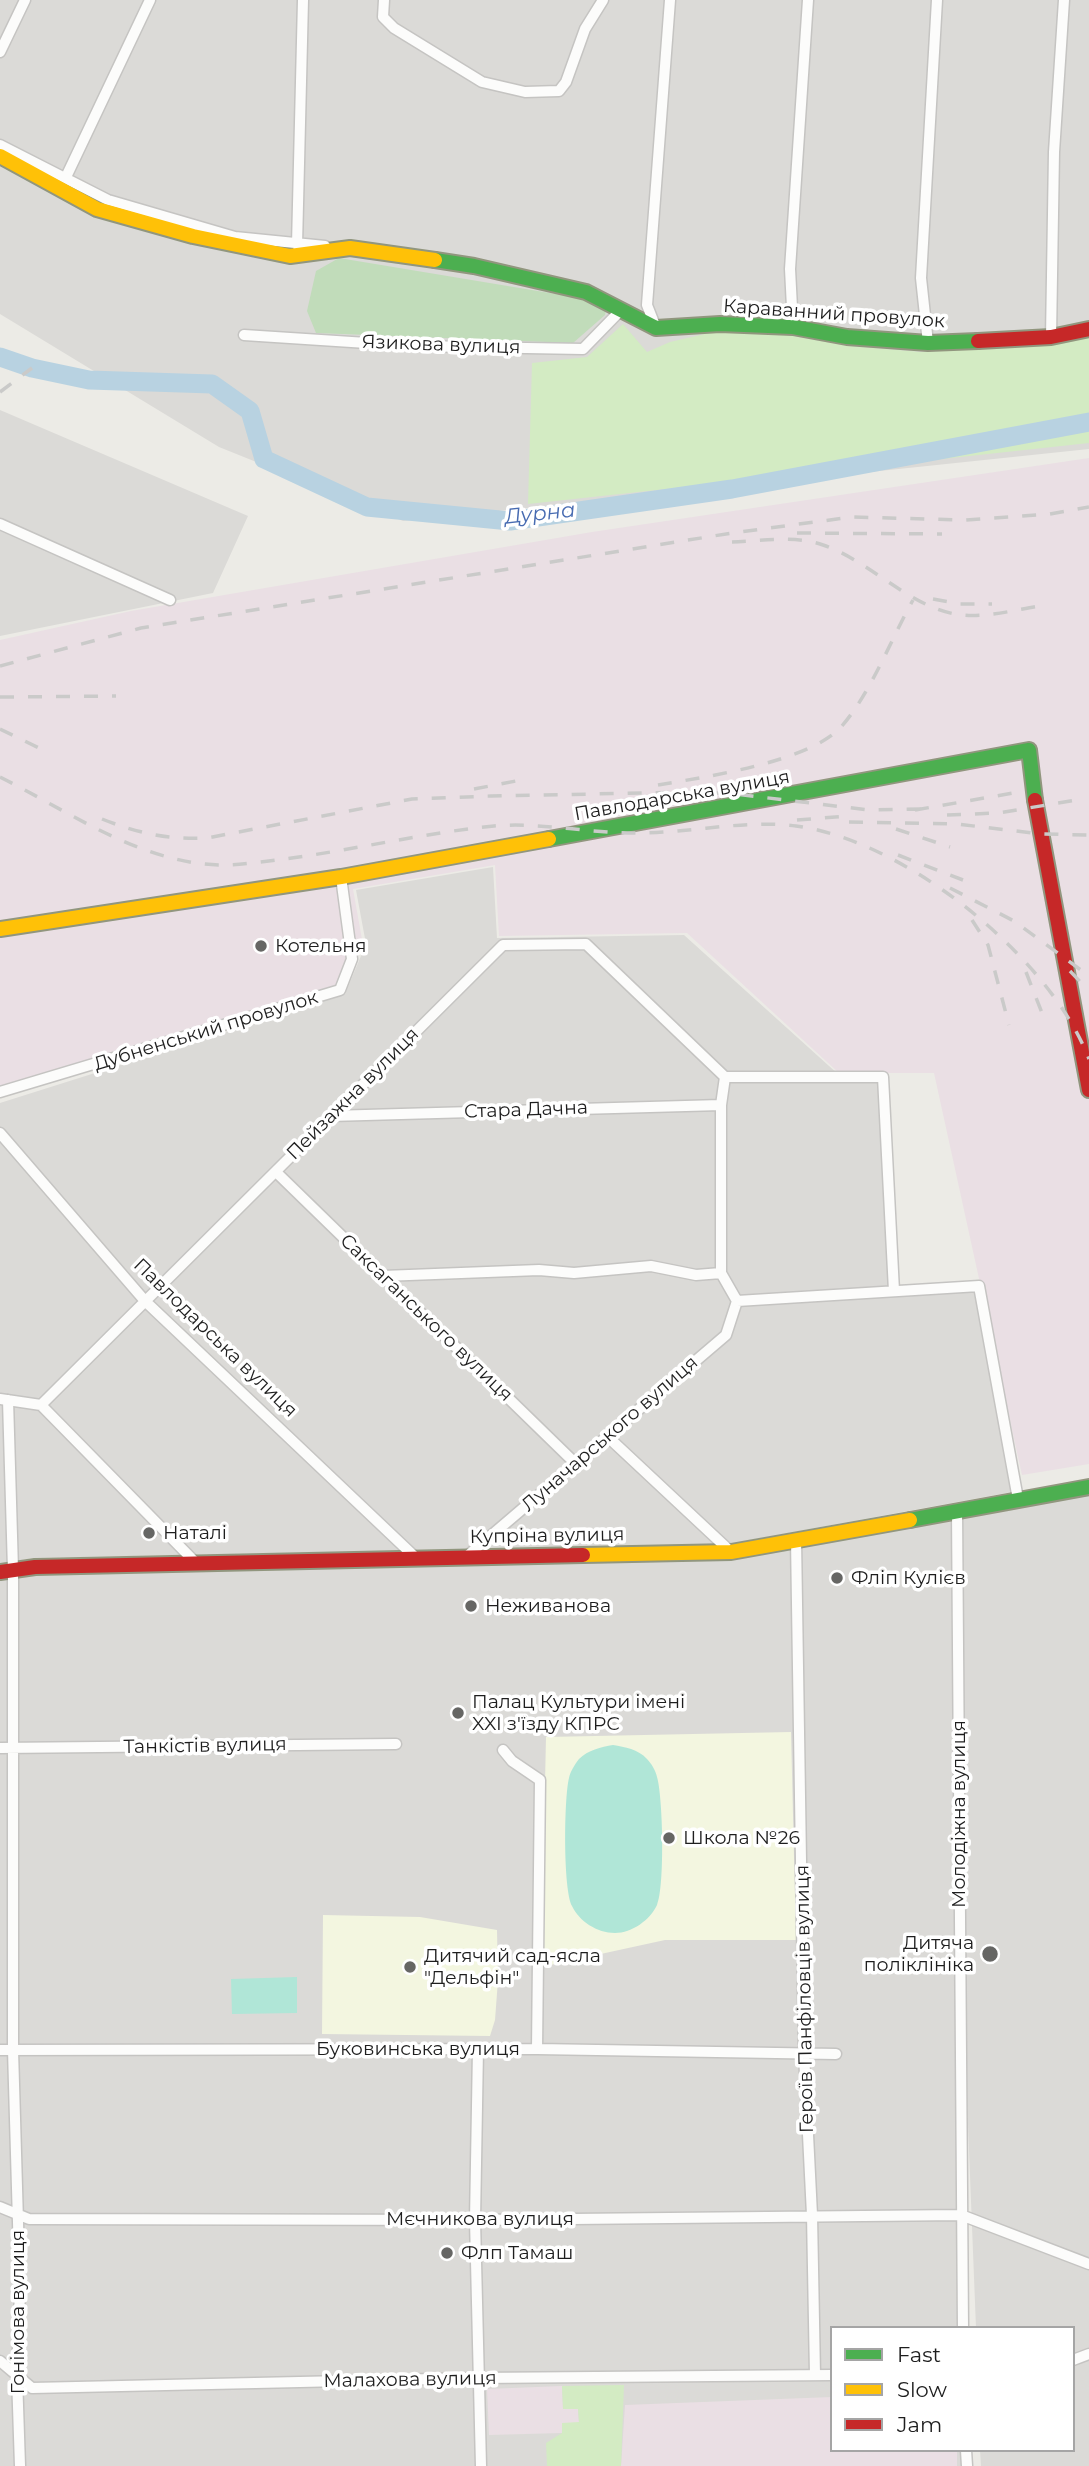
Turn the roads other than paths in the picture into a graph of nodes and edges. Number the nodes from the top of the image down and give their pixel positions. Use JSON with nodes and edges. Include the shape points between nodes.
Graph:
{"nodes":[{"id":1,"x":25,"y":0,"type":"edge"},
{"id":2,"x":150,"y":0,"type":"edge"},
{"id":3,"x":303,"y":0,"type":"edge"},
{"id":4,"x":384,"y":0,"type":"edge"},
{"id":5,"x":603,"y":0,"type":"edge"},
{"id":6,"x":670,"y":0,"type":"edge"},
{"id":7,"x":808,"y":0,"type":"edge"},
{"id":8,"x":937,"y":0,"type":"edge"},
{"id":9,"x":1064,"y":0,"type":"edge"},
{"id":10,"x":0,"y":52,"type":"edge"},
{"id":11,"x":0,"y":145,"type":"edge"},
{"id":12,"x":0,"y":156,"type":"edge"},
{"id":13,"x":66,"y":177,"type":"junction"},
{"id":14,"x":298,"y":245,"type":"junction"},
{"id":15,"x":351,"y":248,"type":"junction"},
{"id":16,"x":621,"y":310,"type":"junction"},
{"id":17,"x":793,"y":327,"type":"junction"},
{"id":18,"x":656,"y":328,"type":"junction"},
{"id":19,"x":1089,"y":329,"type":"edge"},
{"id":20,"x":244,"y":335,"type":"dead end"},
{"id":21,"x":1051,"y":337,"type":"junction"},
{"id":22,"x":928,"y":343,"type":"junction"},
{"id":23,"x":0,"y":524,"type":"edge"},
{"id":24,"x":170,"y":600,"type":"dead end"},
{"id":25,"x":341,"y":877,"type":"junction"},
{"id":26,"x":0,"y":929,"type":"edge"},
{"id":27,"x":725,"y":1077,"type":"junction"},
{"id":28,"x":1089,"y":1090,"type":"edge"},
{"id":29,"x":0,"y":1092,"type":"edge"},
{"id":30,"x":721,"y":1105,"type":"junction"},
{"id":31,"x":330,"y":1116,"type":"junction"},
{"id":32,"x":0,"y":1133,"type":"edge"},
{"id":33,"x":276,"y":1171,"type":"junction"},
{"id":34,"x":721,"y":1273,"type":"junction"},
{"id":35,"x":383,"y":1276,"type":"junction"},
{"id":36,"x":894,"y":1291,"type":"junction"},
{"id":37,"x":145,"y":1301,"type":"junction"},
{"id":38,"x":737,"y":1301,"type":"junction"},
{"id":39,"x":4,"y":1399,"type":"edge"},
{"id":40,"x":41,"y":1405,"type":"junction"},
{"id":41,"x":608,"y":1437,"type":"junction"},
{"id":42,"x":576,"y":1464,"type":"junction"},
{"id":43,"x":1089,"y":1487,"type":"edge"},
{"id":44,"x":1018,"y":1499,"type":"junction"},
{"id":45,"x":957,"y":1510,"type":"junction"},
{"id":46,"x":796,"y":1538,"type":"junction"},
{"id":47,"x":731,"y":1552,"type":"junction"},
{"id":48,"x":466,"y":1557,"type":"junction"},
{"id":49,"x":416,"y":1558,"type":"junction"},
{"id":50,"x":196,"y":1563,"type":"junction"},
{"id":51,"x":6,"y":1571,"type":"edge"},
{"id":52,"x":396,"y":1744,"type":"dead end"},
{"id":53,"x":0,"y":1748,"type":"edge"},
{"id":54,"x":13,"y":1748,"type":"junction"},
{"id":55,"x":503,"y":1750,"type":"dead end"},
{"id":56,"x":0,"y":1897,"type":"edge"},
{"id":57,"x":13,"y":1897,"type":"junction"},
{"id":58,"x":478,"y":2049,"type":"junction"},
{"id":59,"x":537,"y":2049,"type":"junction"},
{"id":60,"x":0,"y":2050,"type":"edge"},
{"id":61,"x":13,"y":2050,"type":"junction"},
{"id":62,"x":804,"y":2054,"type":"junction"},
{"id":63,"x":836,"y":2054,"type":"dead end"},
{"id":64,"x":0,"y":2207,"type":"edge"},
{"id":65,"x":17,"y":2215,"type":"junction"},
{"id":66,"x":812,"y":2215,"type":"junction"},
{"id":67,"x":961,"y":2215,"type":"junction"},
{"id":68,"x":475,"y":2220,"type":"junction"},
{"id":69,"x":1089,"y":2264,"type":"edge"},
{"id":70,"x":963,"y":2326,"type":"edge"},
{"id":71,"x":0,"y":2361,"type":"edge"},
{"id":72,"x":815,"y":2375,"type":"junction"},
{"id":73,"x":830,"y":2375,"type":"edge"},
{"id":74,"x":17,"y":2376,"type":"junction"},
{"id":75,"x":478,"y":2378,"type":"junction"},
{"id":76,"x":20,"y":2466,"type":"edge"},
{"id":77,"x":481,"y":2466,"type":"edge"}],
"edges":[{"from":1,"to":10,"type":"street"},
{"from":2,"to":13,"type":"street"},
{"from":3,"to":14,"type":"street"},
{"from":4,"to":5,"type":"street","via":[[383,17],[394,28],[482,82],[524,92],[559,91],[585,29]]},
{"from":6,"to":18,"type":"street","via":[[647,305]]},
{"from":7,"to":17,"type":"street","via":[[790,269]]},
{"from":8,"to":22,"type":"street","via":[[921,278]]},
{"from":9,"to":21,"type":"street","via":[[1054,152]]},
{"from":11,"to":13,"type":"street"},
{"from":12,"to":15,"type":"street","via":[[97,209],[193,236],[290,256]]},
{"from":13,"to":14,"type":"street","via":[[108,200],[183,223],[235,237]]},
{"from":14,"to":15,"type":"street"},
{"from":15,"to":16,"type":"street","via":[[487,269],[586,292]]},
{"from":16,"to":18,"type":"street"},
{"from":16,"to":20,"type":"street","name":"Язикова вулиця","via":[[583,349],[414,346]]},
{"from":17,"to":18,"type":"street","name":"Караванний провулок","via":[[720,324]]},
{"from":17,"to":22,"type":"street","name":"Караванний провулок","via":[[847,337]]},
{"from":19,"to":21,"type":"street","name":"Караванний провулок"},
{"from":21,"to":22,"type":"street","name":"Караванний провулок"},
{"from":23,"to":24,"type":"street"},
{"from":25,"to":26,"type":"street","name":"Павлодарська вулиця"},
{"from":25,"to":28,"type":"street","name":"Павлодарська вулиця","via":[[1029,750]]},
{"from":25,"to":29,"type":"street","name":"Дубненський провулок","via":[[352,959],[340,990]]},
{"from":27,"to":30,"type":"street"},
{"from":27,"to":31,"type":"street","name":"Пейзажна вулиця","via":[[586,944],[503,945]]},
{"from":27,"to":36,"type":"street","via":[[883,1077]]},
{"from":30,"to":31,"type":"street","name":"Стара Дачна"},
{"from":30,"to":34,"type":"street"},
{"from":31,"to":33,"type":"street","name":"Пейзажна вулиця"},
{"from":32,"to":37,"type":"street","name":"Павлодарська вулиця"},
{"from":33,"to":35,"type":"street","name":"Саксаганського вулиця"},
{"from":33,"to":37,"type":"street","name":"Пейзажна вулиця"},
{"from":34,"to":35,"type":"street","via":[[696,1275],[651,1266],[574,1273],[539,1270]]},
{"from":34,"to":38,"type":"street"},
{"from":35,"to":42,"type":"street","name":"Саксаганського вулиця"},
{"from":36,"to":38,"type":"street"},
{"from":36,"to":44,"type":"street","via":[[979,1286]]},
{"from":37,"to":40,"type":"street","name":"Пейзажна вулиця"},
{"from":37,"to":49,"type":"street","name":"Павлодарська вулиця"},
{"from":38,"to":41,"type":"street","name":"Луначарського вулиця","via":[[726,1335]]},
{"from":39,"to":40,"type":"street"},
{"from":39,"to":51,"type":"street","name":"Гонімова вулиця"},
{"from":40,"to":50,"type":"street"},
{"from":41,"to":42,"type":"street","name":"Луначарського вулиця"},
{"from":41,"to":47,"type":"street"},
{"from":42,"to":48,"type":"street","name":"Луначарського вулиця"},
{"from":43,"to":44,"type":"street","name":"Купріна вулиця"},
{"from":44,"to":45,"type":"street","name":"Купріна вулиця"},
{"from":45,"to":46,"type":"street","name":"Купріна вулиця"},
{"from":45,"to":67,"type":"street","name":"Молодіжна вулиця"},
{"from":46,"to":47,"type":"street","name":"Купріна вулиця"},
{"from":46,"to":62,"type":"street","name":"Героїв Панфіловців вулиця"},
{"from":47,"to":48,"type":"street","name":"Купріна вулиця"},
{"from":48,"to":49,"type":"street","name":"Купріна вулиця"},
{"from":49,"to":50,"type":"street","name":"Купріна вулиця"},
{"from":50,"to":51,"type":"street","name":"Купріна вулиця"},
{"from":51,"to":54,"type":"street","name":"Гонімова вулиця"},
{"from":52,"to":54,"type":"street","name":"Танкістів вулиця"},
{"from":53,"to":54,"type":"street","name":"Танкістів вулиця"},
{"from":54,"to":57,"type":"street","name":"Гонімова вулиця"},
{"from":55,"to":59,"type":"street","via":[[540,1780]]},
{"from":56,"to":57,"type":"street"},
{"from":57,"to":61,"type":"street","name":"Гонімова вулиця"},
{"from":58,"to":59,"type":"street","name":"Буковинська вулиця"},
{"from":58,"to":61,"type":"street","name":"Буковинська вулиця"},
{"from":58,"to":68,"type":"street"},
{"from":59,"to":62,"type":"street","name":"Буковинська вулиця"},
{"from":60,"to":61,"type":"street","name":"Буковинська вулиця"},
{"from":61,"to":65,"type":"street","name":"Гонімова вулиця"},
{"from":62,"to":63,"type":"street","name":"Буковинська вулиця"},
{"from":62,"to":66,"type":"street","name":"Героїв Панфіловців вулиця"},
{"from":64,"to":65,"type":"street","name":"Мєчникова вулиця"},
{"from":65,"to":68,"type":"street","name":"Мєчникова вулиця","via":[[29,2219]]},
{"from":65,"to":74,"type":"street","name":"Гонімова вулиця"},
{"from":66,"to":67,"type":"street","name":"Мєчникова вулиця"},
{"from":66,"to":68,"type":"street","name":"Мєчникова вулиця"},
{"from":66,"to":72,"type":"street","name":"Героїв Панфіловців вулиця"},
{"from":67,"to":69,"type":"street"},
{"from":67,"to":70,"type":"street","name":"Молодіжна вулиця"},
{"from":68,"to":75,"type":"street"},
{"from":71,"to":74,"type":"street","name":"Малахова вулиця"},
{"from":72,"to":73,"type":"street","name":"Малахова вулиця"},
{"from":72,"to":75,"type":"street","name":"Малахова вулиця"},
{"from":74,"to":75,"type":"street","name":"Малахова вулиця","via":[[32,2388]]},
{"from":74,"to":76,"type":"street","name":"Гонімова вулиця"},
{"from":75,"to":77,"type":"street"}]}
